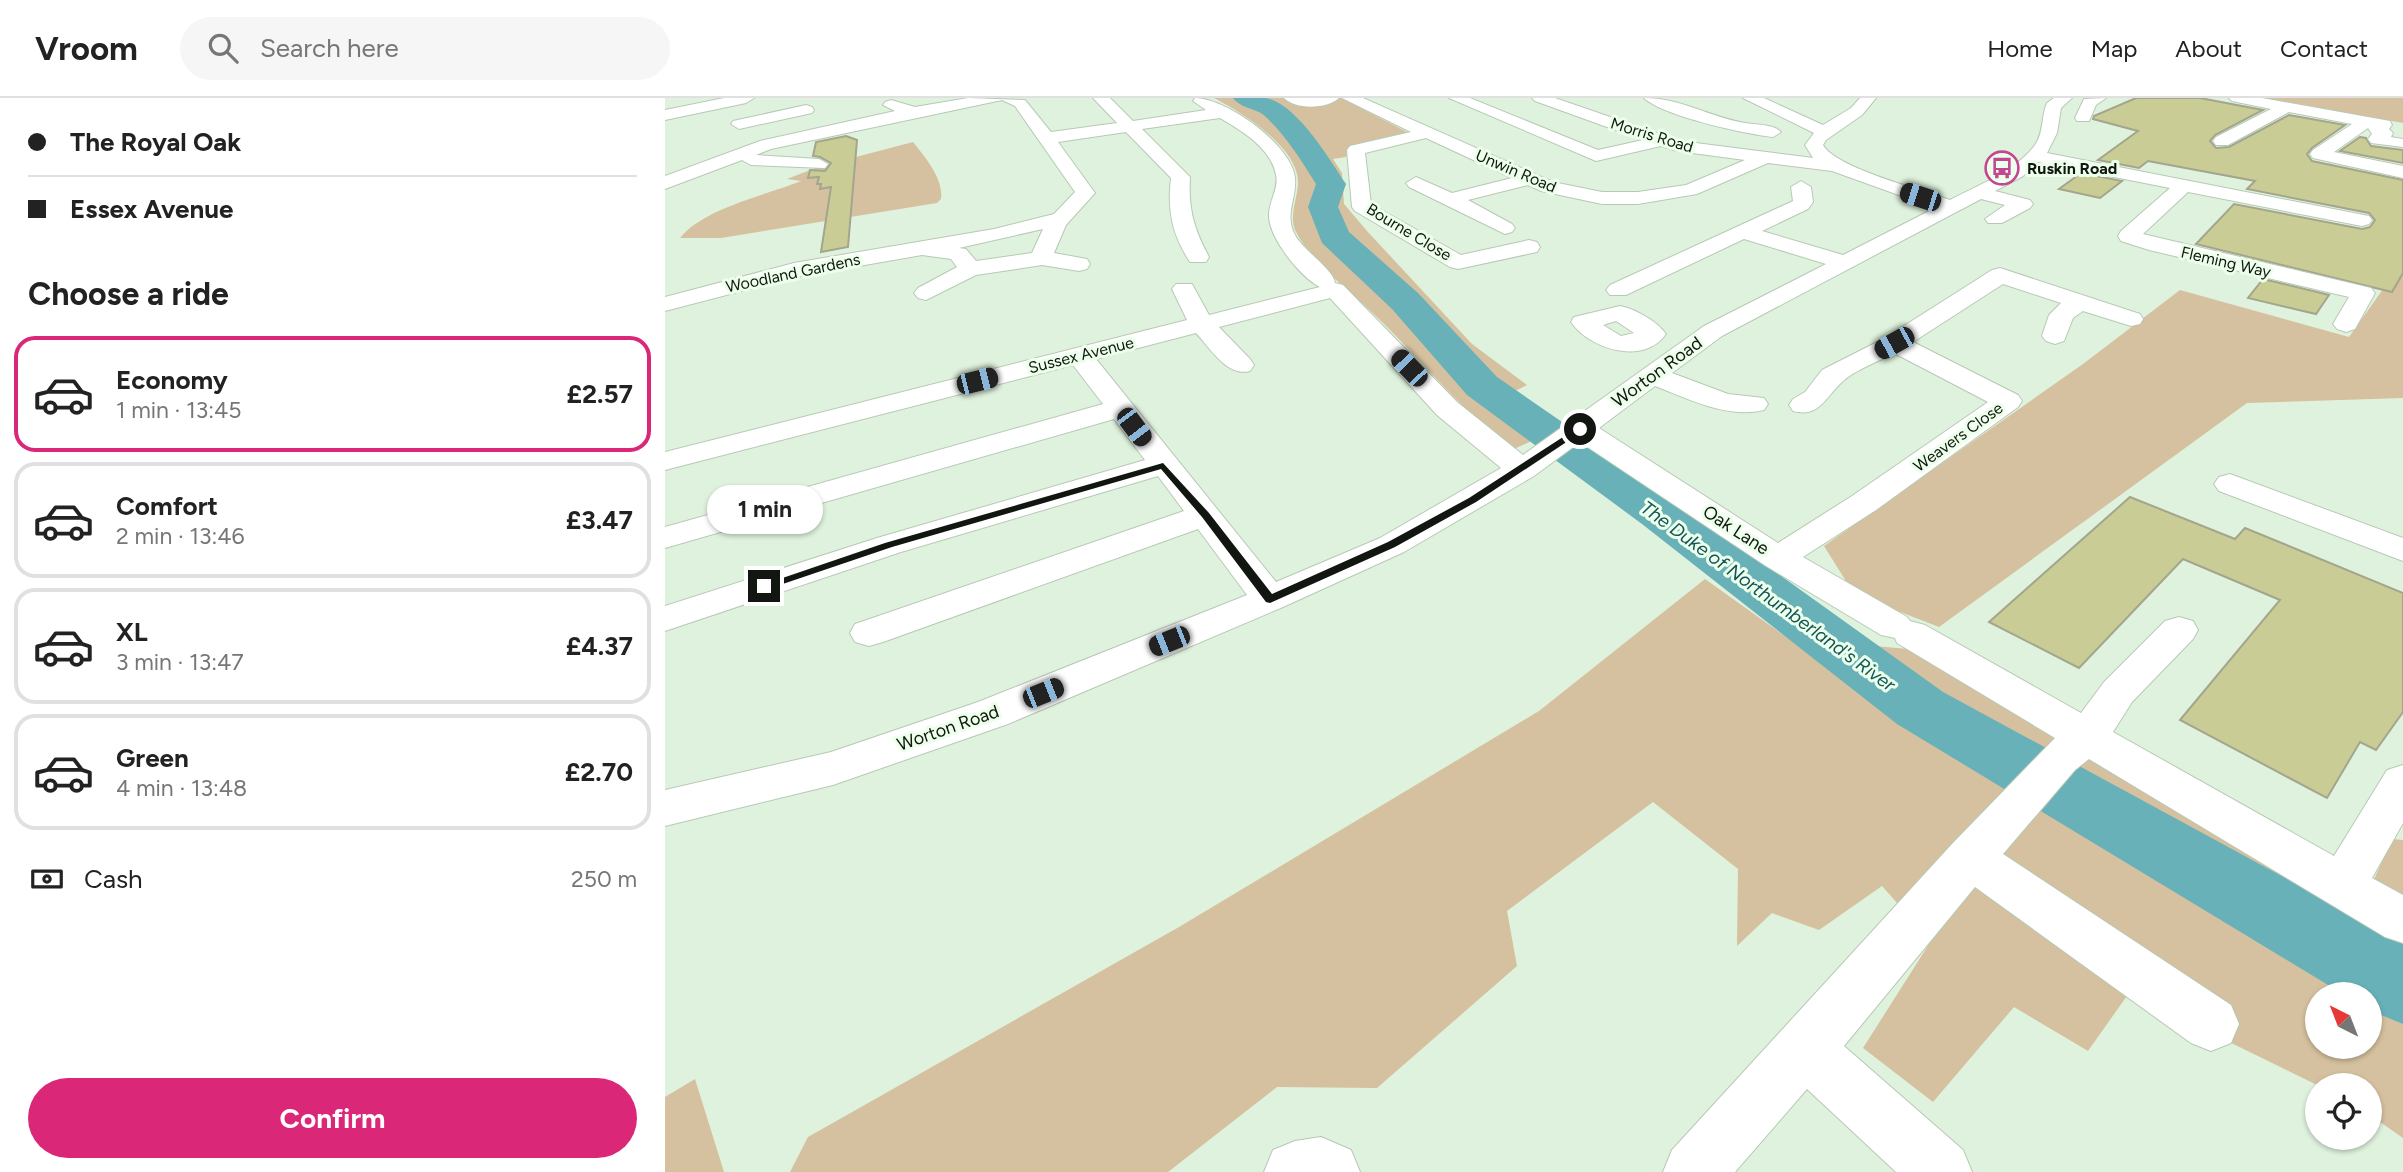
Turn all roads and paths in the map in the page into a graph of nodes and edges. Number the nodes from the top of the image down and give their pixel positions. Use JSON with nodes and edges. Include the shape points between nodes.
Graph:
{"nodes":[{"id":1,"x":746,"y":98,"type":"edge"},
{"id":2,"x":995,"y":98,"type":"edge"},
{"id":3,"x":1008,"y":98,"type":"edge"},
{"id":4,"x":1101,"y":98,"type":"edge"},
{"id":5,"x":1196,"y":98,"type":"edge"},
{"id":6,"x":1292,"y":98,"type":"edge"},
{"id":7,"x":1331,"y":98,"type":"edge"},
{"id":8,"x":1350,"y":98,"type":"edge"},
{"id":9,"x":1457,"y":98,"type":"edge"},
{"id":10,"x":1540,"y":98,"type":"edge"},
{"id":11,"x":1652,"y":98,"type":"edge"},
{"id":12,"x":1751,"y":98,"type":"edge"},
{"id":13,"x":1868,"y":98,"type":"edge"},
{"id":14,"x":2064,"y":98,"type":"edge"},
{"id":15,"x":2098,"y":98,"type":"edge"},
{"id":16,"x":2238,"y":98,"type":"edge"},
{"id":17,"x":881,"y":102,"type":"dead end"},
{"id":18,"x":826,"y":106,"type":"dead end"},
{"id":19,"x":2287,"y":107,"type":"junction"},
{"id":20,"x":915,"y":112,"type":"junction"},
{"id":21,"x":1222,"y":113,"type":"junction"},
{"id":22,"x":665,"y":115,"type":"edge"},
{"id":23,"x":2083,"y":118,"type":"dead end"},
{"id":24,"x":2366,"y":122,"type":"junction"},
{"id":25,"x":739,"y":124,"type":"dead end"},
{"id":26,"x":1132,"y":126,"type":"junction"},
{"id":27,"x":1427,"y":133,"type":"junction"},
{"id":28,"x":1821,"y":134,"type":"junction"},
{"id":29,"x":1047,"y":138,"type":"junction"},
{"id":30,"x":1661,"y":141,"type":"junction"},
{"id":31,"x":2221,"y":141,"type":"dead end"},
{"id":32,"x":2401,"y":144,"type":"edge"},
{"id":33,"x":2327,"y":148,"type":"junction"},
{"id":34,"x":1769,"y":156,"type":"junction"},
{"id":35,"x":724,"y":159,"type":"junction"},
{"id":36,"x":819,"y":164,"type":"dead end"},
{"id":37,"x":1835,"y":166,"type":"junction"},
{"id":38,"x":2403,"y":170,"type":"edge"},
{"id":39,"x":1530,"y":179,"type":"junction"},
{"id":40,"x":665,"y":183,"type":"edge"},
{"id":41,"x":1416,"y":183,"type":"dead end"},
{"id":42,"x":2035,"y":183,"type":"junction"},
{"id":43,"x":2183,"y":186,"type":"junction"},
{"id":44,"x":1801,"y":187,"type":"dead end"},
{"id":45,"x":1980,"y":193,"type":"junction"},
{"id":46,"x":1450,"y":199,"type":"junction"},
{"id":47,"x":1951,"y":207,"type":"junction"},
{"id":48,"x":1061,"y":218,"type":"junction"},
{"id":49,"x":1995,"y":219,"type":"dead end"},
{"id":50,"x":2362,"y":221,"type":"dead end"},
{"id":51,"x":1506,"y":228,"type":"dead end"},
{"id":52,"x":1743,"y":232,"type":"junction"},
{"id":53,"x":1529,"y":247,"type":"dead end"},
{"id":54,"x":922,"y":248,"type":"junction"},
{"id":55,"x":1198,"y":257,"type":"dead end"},
{"id":56,"x":1042,"y":258,"type":"junction"},
{"id":57,"x":2205,"y":258,"type":"junction"},
{"id":58,"x":1458,"y":262,"type":"junction"},
{"id":59,"x":1845,"y":263,"type":"junction"},
{"id":60,"x":1079,"y":264,"type":"dead end"},
{"id":61,"x":1432,"y":268,"type":"dead end"},
{"id":62,"x":970,"y":269,"type":"junction"},
{"id":63,"x":2188,"y":276,"type":"dead end"},
{"id":64,"x":1330,"y":286,"type":"junction"},
{"id":65,"x":1184,"y":289,"type":"dead end"},
{"id":66,"x":1618,"y":289,"type":"dead end"},
{"id":67,"x":926,"y":293,"type":"dead end"},
{"id":68,"x":665,"y":304,"type":"edge"},
{"id":69,"x":2346,"y":324,"type":"dead end"},
{"id":70,"x":1202,"y":325,"type":"junction"},
{"id":71,"x":2055,"y":336,"type":"dead end"},
{"id":72,"x":1894,"y":343,"type":"junction"},
{"id":73,"x":1632,"y":345,"type":"dead end"},
{"id":74,"x":1080,"y":356,"type":"junction"},
{"id":75,"x":1241,"y":365,"type":"dead end"},
{"id":76,"x":1662,"y":367,"type":"junction"},
{"id":77,"x":1754,"y":404,"type":"dead end"},
{"id":78,"x":1803,"y":405,"type":"dead end"},
{"id":79,"x":1120,"y":408,"type":"junction"},
{"id":80,"x":1575,"y":432,"type":"junction"},
{"id":81,"x":665,"y":461,"type":"edge"},
{"id":82,"x":1532,"y":462,"type":"junction"},
{"id":83,"x":1163,"y":466,"type":"junction"},
{"id":84,"x":2230,"y":484,"type":"dead end"},
{"id":85,"x":1205,"y":515,"type":"junction"},
{"id":86,"x":665,"y":538,"type":"edge"},
{"id":87,"x":2403,"y":550,"type":"edge"},
{"id":88,"x":1778,"y":558,"type":"junction"},
{"id":89,"x":1270,"y":600,"type":"junction"},
{"id":90,"x":665,"y":619,"type":"edge"},
{"id":91,"x":2179,"y":630,"type":"dead end"},
{"id":92,"x":869,"y":633,"type":"dead end"},
{"id":93,"x":2077,"y":744,"type":"junction"},
{"id":94,"x":2403,"y":782,"type":"edge"},
{"id":95,"x":665,"y":808,"type":"edge"},
{"id":96,"x":1970,"y":857,"type":"junction"},
{"id":97,"x":2342,"y":886,"type":"junction"},
{"id":98,"x":2403,"y":921,"type":"edge"},
{"id":99,"x":2211,"y":1024,"type":"dead end"},
{"id":100,"x":1805,"y":1049,"type":"junction"},
{"id":101,"x":1295,"y":1172,"type":"edge"},
{"id":102,"x":1329,"y":1172,"type":"edge"},
{"id":103,"x":1694,"y":1172,"type":"edge"},
{"id":104,"x":1941,"y":1172,"type":"edge"}],
"edges":[{"from":1,"to":22,"type":"street"},
{"from":2,"to":20,"type":"street"},
{"from":3,"to":29,"type":"street","via":[[1020,103]]},
{"from":4,"to":26,"type":"street"},
{"from":5,"to":21,"type":"street"},
{"from":6,"to":7,"type":"street","via":[[1301,102]]},
{"from":8,"to":27,"type":"street","name":"Unwin Road"},
{"from":9,"to":30,"type":"street","via":[[1596,156]]},
{"from":10,"to":30,"type":"street","name":"Morris Road"},
{"from":11,"to":28,"type":"street","via":[[1737,129]]},
{"from":12,"to":28,"type":"street"},
{"from":13,"to":28,"type":"street","via":[[1863,109]]},
{"from":14,"to":42,"type":"street","name":"Worton Road","via":[[2053,106]]},
{"from":15,"to":23,"type":"street","via":[[2089,102]]},
{"from":16,"to":19,"type":"street"},
{"from":17,"to":20,"type":"street"},
{"from":18,"to":25,"type":"street"},
{"from":19,"to":24,"type":"street"},
{"from":19,"to":31,"type":"street"},
{"from":20,"to":35,"type":"street","via":[[799,136]]},
{"from":21,"to":26,"type":"street"},
{"from":21,"to":64,"type":"street","via":[[1269,145],[1284,168],[1280,224],[1289,242]]},
{"from":24,"to":32,"type":"street","via":[[2384,125],[2375,130],[2385,133],[2377,139]]},
{"from":24,"to":33,"type":"street"},
{"from":26,"to":29,"type":"street"},
{"from":26,"to":55,"type":"street","via":[[1181,177],[1179,223]]},
{"from":27,"to":39,"type":"street","name":"Unwin Road"},
{"from":27,"to":58,"type":"street","name":"Bourne Close","via":[[1356,150],[1359,198],[1362,207]]},
{"from":28,"to":37,"type":"street","via":[[1814,145]]},
{"from":29,"to":48,"type":"street","via":[[1085,193]]},
{"from":30,"to":34,"type":"street","name":"Morris Road","via":[[1696,150]]},
{"from":32,"to":33,"type":"street"},
{"from":33,"to":38,"type":"street","via":[[2319,154]]},
{"from":34,"to":37,"type":"street"},
{"from":34,"to":39,"type":"street","name":"Unwin Road","via":[[1690,190],[1667,195],[1602,198],[1572,194]]},
{"from":35,"to":36,"type":"street"},
{"from":35,"to":40,"type":"street"},
{"from":37,"to":47,"type":"street"},
{"from":39,"to":46,"type":"street"},
{"from":41,"to":46,"type":"street"},
{"from":42,"to":43,"type":"street","via":[[2145,171]]},
{"from":42,"to":45,"type":"street"},
{"from":42,"to":45,"type":"street","name":"Worton Road","via":[[2017,172]]},
{"from":42,"to":49,"type":"street"},
{"from":43,"to":50,"type":"street","via":[[2251,191],[2299,214]]},
{"from":43,"to":57,"type":"street","name":"Fleming Way","via":[[2129,236]]},
{"from":44,"to":52,"type":"street","via":[[1801,205]]},
{"from":45,"to":47,"type":"street","name":"Worton Road"},
{"from":46,"to":51,"type":"street"},
{"from":47,"to":59,"type":"street","name":"Worton Road"},
{"from":48,"to":54,"type":"street","name":"Woodland Gardens"},
{"from":48,"to":56,"type":"street","via":[[1047,237]]},
{"from":52,"to":59,"type":"street"},
{"from":52,"to":66,"type":"street"},
{"from":53,"to":58,"type":"street","name":"Bourne Close"},
{"from":54,"to":62,"type":"street","name":"Woodland Gardens","via":[[958,254]]},
{"from":54,"to":68,"type":"street","name":"Woodland Gardens","via":[[794,270]]},
{"from":56,"to":60,"type":"street"},
{"from":56,"to":62,"type":"street"},
{"from":57,"to":63,"type":"street"},
{"from":57,"to":69,"type":"street","name":"Fleming Way","via":[[2363,293]]},
{"from":58,"to":61,"type":"street","name":"Bourne Close"},
{"from":59,"to":76,"type":"street","name":"Worton Road","via":[[1713,331]]},
{"from":62,"to":67,"type":"street"},
{"from":64,"to":70,"type":"street","name":"Sussex Avenue"},
{"from":64,"to":82,"type":"street","via":[[1498,455]]},
{"from":65,"to":70,"type":"street"},
{"from":70,"to":74,"type":"street","name":"Sussex Avenue"},
{"from":70,"to":75,"type":"street"},
{"from":71,"to":72,"type":"street","via":[[2061,315],[2105,310],[2010,267]]},
{"from":72,"to":78,"type":"street","via":[[1832,376],[1815,398]]},
{"from":72,"to":88,"type":"street","name":"Weavers Close","via":[[2019,394]]},
{"from":73,"to":76,"type":"street"},
{"from":74,"to":79,"type":"street"},
{"from":74,"to":81,"type":"street","name":"Sussex Avenue"},
{"from":76,"to":77,"type":"street","via":[[1724,402]]},
{"from":76,"to":80,"type":"street","name":"Worton Road"},
{"from":79,"to":83,"type":"street"},
{"from":79,"to":86,"type":"street"},
{"from":80,"to":82,"type":"street","name":"Worton Road"},
{"from":80,"to":88,"type":"street","name":"Oak Lane"},
{"from":82,"to":89,"type":"street","name":"Worton Road","via":[[1392,545]]},
{"from":83,"to":85,"type":"street"},
{"from":83,"to":90,"type":"street","via":[[889,545]]},
{"from":84,"to":87,"type":"street"},
{"from":85,"to":89,"type":"street"},
{"from":85,"to":92,"type":"street"},
{"from":88,"to":93,"type":"street","name":"Oak Lane","via":[[1903,630]]},
{"from":89,"to":95,"type":"street","name":"Worton Road","via":[[993,713],[833,768]]},
{"from":91,"to":93,"type":"street","via":[[2118,692]]},
{"from":93,"to":96,"type":"street"},
{"from":93,"to":97,"type":"street","name":"Oak Lane"},
{"from":94,"to":97,"type":"street"},
{"from":96,"to":99,"type":"street"},
{"from":96,"to":100,"type":"street"},
{"from":97,"to":98,"type":"street","name":"Oak Lane"},
{"from":100,"to":103,"type":"street"},
{"from":100,"to":104,"type":"street"},
{"from":101,"to":102,"type":"street","via":[[1321,1168]]}]}
